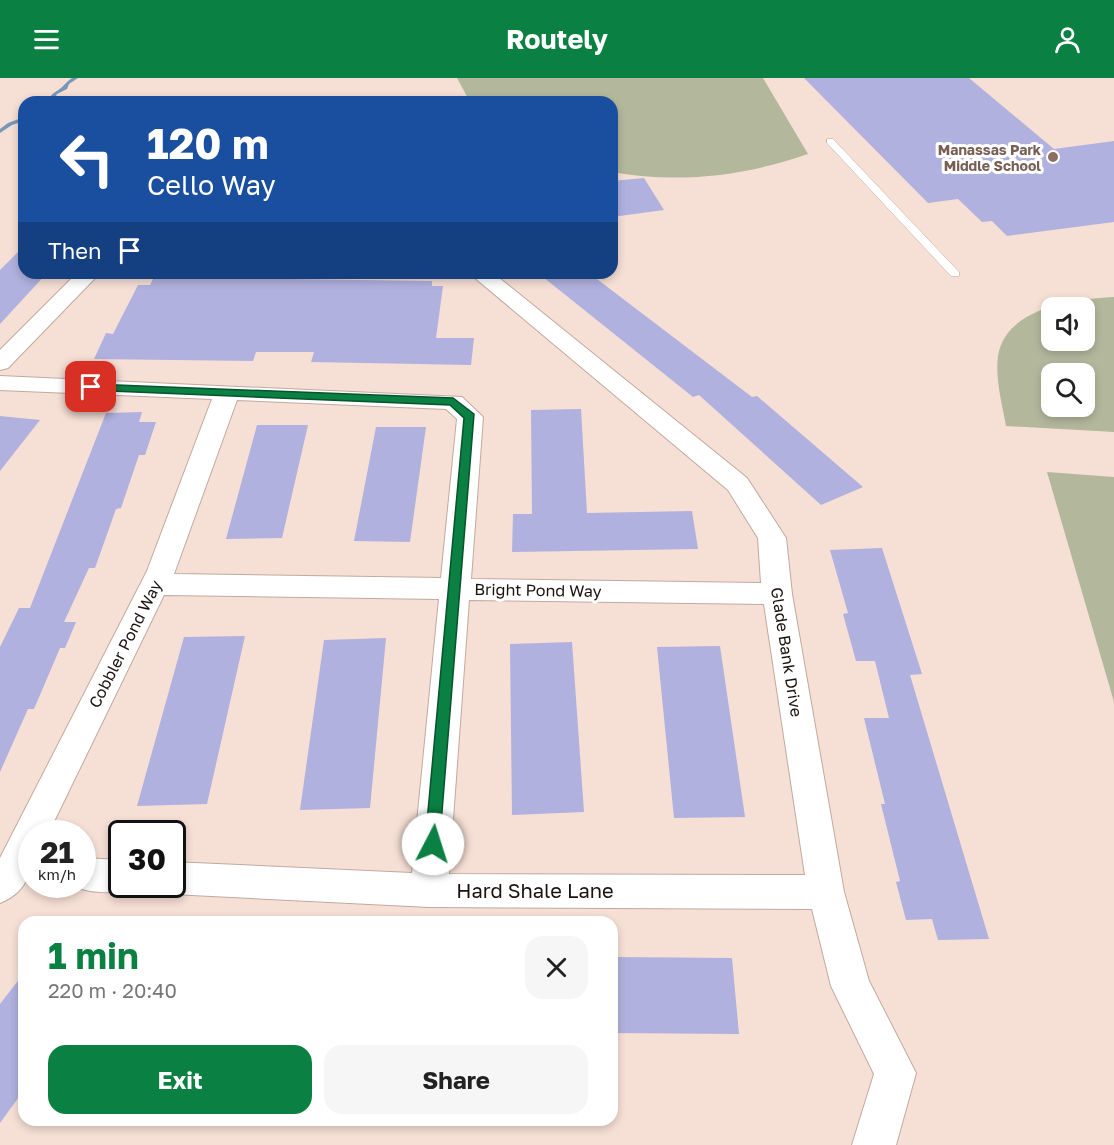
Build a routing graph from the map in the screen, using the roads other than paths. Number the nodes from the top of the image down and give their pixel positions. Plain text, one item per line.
1 (830, 141) dead end
2 (955, 274) dead end
3 (83, 279) edge
4 (487, 279) edge
5 (0, 363) edge
6 (0, 384) edge
7 (227, 393) junction
8 (155, 584) junction
9 (455, 589) junction
10 (777, 594) junction
11 (14, 876) edge
12 (186, 879) edge
13 (429, 890) junction
14 (826, 892) junction
15 (874, 1145) edge

1 - 2 lane
3 - 5 street
4 - 10 street, Glade Bank Drive
6 - 7 street
7 - 8 street, Cobbler Pond Way
7 - 9 street
8 - 9 street, Bright Pond Way
8 - 11 street, Cobbler Pond Way
9 - 10 street, Bright Pond Way
9 - 13 street
10 - 14 street, Glade Bank Drive
12 - 13 street, Hard Shale Lane
13 - 14 street, Hard Shale Lane
14 - 15 street, Glade Bank Drive

